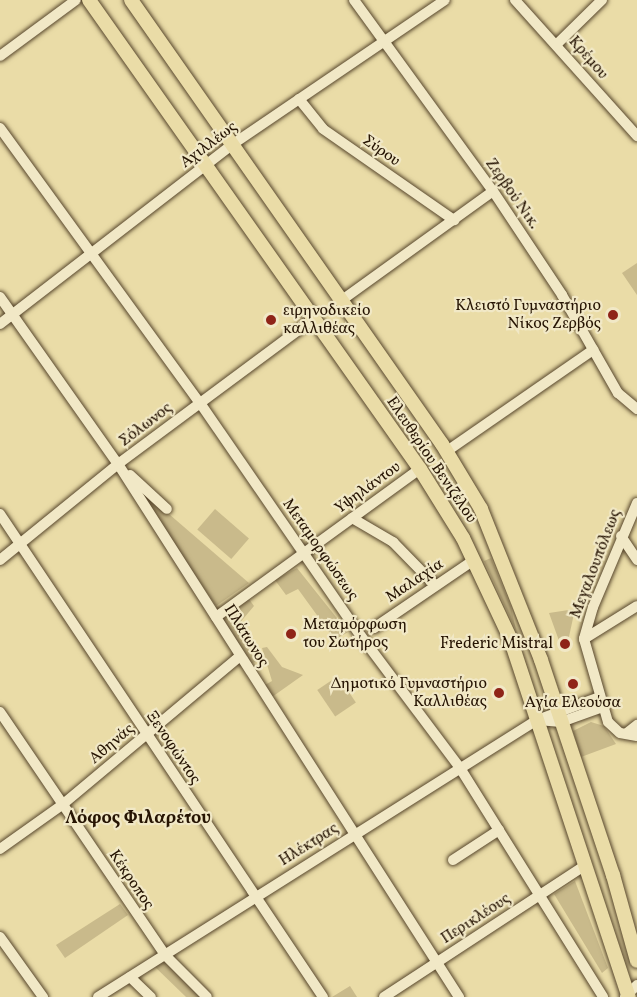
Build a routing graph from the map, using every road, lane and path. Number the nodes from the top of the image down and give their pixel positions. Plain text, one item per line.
1 (76, 0) edge
2 (89, 0) edge
3 (131, 0) edge
4 (354, 0) edge
5 (445, 0) edge
6 (516, 0) edge
7 (602, 0) edge
8 (383, 42) junction
9 (557, 44) junction
10 (0, 56) edge
11 (299, 99) junction
12 (0, 128) edge
13 (637, 136) edge
14 (233, 144) junction
15 (206, 165) junction
16 (493, 191) junction
17 (454, 220) junction
18 (90, 254) junction
19 (0, 297) edge
20 (342, 300) junction
21 (12, 314) junction
22 (313, 319) junction
23 (0, 324) edge
24 (593, 350) junction
25 (200, 403) junction
26 (637, 409) edge
27 (447, 451) junction
28 (118, 464) junction
29 (420, 469) junction
30 (637, 503) edge
31 (167, 508) dead end
32 (0, 514) edge
33 (352, 518) junction
34 (621, 536) junction
35 (19, 543) junction
36 (305, 554) junction
37 (0, 560) edge
38 (474, 560) junction
39 (637, 560) edge
40 (435, 585) junction
41 (637, 606) edge
42 (216, 617) junction
43 (374, 628) dead end
44 (584, 639) junction
45 (240, 656) junction
46 (602, 702) junction
47 (0, 712) edge
48 (560, 717) junction
49 (537, 720) junction
50 (637, 725) edge
51 (632, 734) edge
52 (146, 735) junction
53 (460, 768) junction
54 (62, 805) junction
55 (499, 831) junction
56 (356, 833) junction
57 (0, 849) edge
58 (453, 860) dead end
59 (583, 867) junction
60 (541, 895) junction
61 (255, 896) junction
62 (0, 937) edge
63 (165, 955) junction
64 (637, 961) edge
65 (437, 962) junction
66 (130, 977) junction
67 (630, 993) edge
68 (43, 997) edge
69 (98, 997) edge
70 (151, 997) edge
71 (207, 997) edge
72 (323, 997) edge
73 (384, 997) edge
74 (459, 997) edge
75 (603, 997) edge

1 - 10 street
2 - 15 main road, Ελευθερίου Βενιζέλου
3 - 14 main road, Ελευθερίου Βενιζέλου
4 - 8 street, Ζερβού Νικ.
5 - 8 street, Αχιλλέως
6 - 9 street, Κρέμου
7 - 9 street
8 - 11 street, Αχιλλέως
8 - 16 street, Ζερβού Νικ.
9 - 13 street, Κρέμου
11 - 14 street, Αχιλλέως
11 - 17 street, Σύρου
12 - 18 street, Μεταμορφώσεως
14 - 15 street, Αχιλλέως
14 - 20 main road, Ελευθερίου Βενιζέλου
15 - 18 street, Αχιλλέως
15 - 22 main road, Ελευθερίου Βενιζέλου
16 - 17 street
16 - 24 street, Ζερβού Νικ.
17 - 20 street
18 - 21 street, Αχιλλέως
18 - 25 street, Μεταμορφώσεως
19 - 21 street, Πλάτωνος
20 - 27 main road, Ελευθερίου Βενιζέλου
21 - 23 street, Αχιλλέως
21 - 28 street, Πλάτωνος
22 - 25 street, Σόλωνος
22 - 29 main road, Ελευθερίου Βενιζέλου
24 - 26 street, Ζερβού Νικ.
24 - 27 street
25 - 28 street, Σόλωνος
25 - 36 street, Μεταμορφώσεως
27 - 48 main road, Ελευθερίου Βενιζέλου
28 - 31 street
28 - 35 street, Σόλωνος
28 - 42 street, Πλάτωνος
29 - 33 street, Υψηλάντου
29 - 38 main road, Ελευθερίου Βενιζέλου
30 - 34 street, Μεγαλουπόλεως
32 - 35 street, Ξενοφώντος
33 - 36 street, Υψηλάντου
33 - 40 street
34 - 39 street
34 - 44 street, Μεγαλουπόλεως
35 - 37 street, Σόλωνος
35 - 52 street, Ξενοφώντος
36 - 42 street, Υψηλάντου
36 - 53 street, Μεταμορφώσεως
38 - 40 street, Μαλαχία
38 - 49 main road, Ελευθερίου Βενιζέλου
40 - 43 street, Μαλαχία
41 - 44 street
42 - 45 street, Πλάτωνος
44 - 46 street, Μεγαλουπόλεως
45 - 52 street, Αθηνάς
45 - 56 street, Πλάτωνος
46 - 48 street, Ηλέκτρας
46 - 51 street, Μεγαλουπόλεως
47 - 54 street, Κέκροπος
48 - 49 street, Ηλέκτρας
48 - 64 main road, Ελευθερίου Βενιζέλου
49 - 53 street, Ηλέκτρας
49 - 59 main road, Ελευθερίου Βενιζέλου
50 - 51 street
52 - 54 street, Αθηνάς
52 - 61 street, Ξενοφώντος
53 - 55 street, Μεταμορφώσεως
53 - 56 street, Ηλέκτρας
54 - 57 street, Αθηνάς
54 - 63 street, Κέκροπος
55 - 58 street
55 - 60 street, Μεταμορφώσεως
56 - 61 street, Ηλέκτρας
56 - 65 street, Πλάτωνος
59 - 60 street, Περικλέους
59 - 67 main road, Ελευθερίου Βενιζέλου
60 - 65 street, Περικλέους
60 - 75 street, Μεταμορφώσεως
61 - 63 street, Ηλέκτρας
61 - 72 street, Ξενοφώντος
62 - 68 street
63 - 66 street, Ηλέκτρας
63 - 71 street, Κέκροπος
65 - 73 street, Περικλέους
65 - 74 street, Πλάτωνος
66 - 69 street, Ηλέκτρας
66 - 70 street

